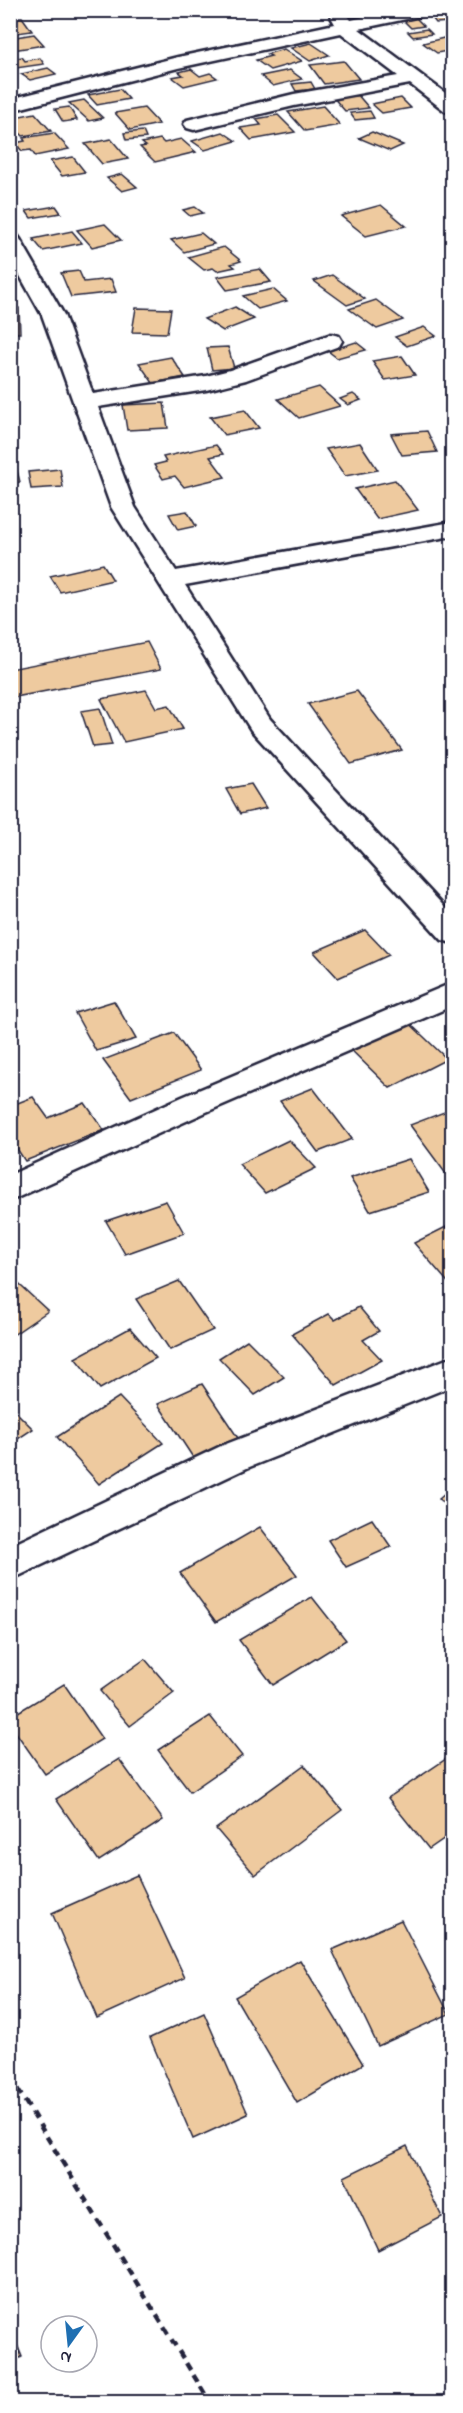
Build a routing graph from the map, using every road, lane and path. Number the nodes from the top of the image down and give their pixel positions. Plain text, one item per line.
1 (338, 10) edge
2 (424, 10) edge
3 (346, 28) junction
4 (414, 78) junction
5 (10, 82) edge
6 (15, 104) edge
7 (453, 107) edge
8 (194, 124) dead end
9 (10, 239) edge
10 (332, 341) dead end
11 (85, 402) junction
12 (453, 529) edge
13 (169, 580) junction
14 (453, 933) edge
15 (453, 994) edge
16 (10, 1189) edge
17 (453, 1371) edge
18 (10, 1564) edge
19 (10, 2077) edge
20 (210, 2403) edge

1 - 3 street
2 - 3 street
3 - 4 street
3 - 6 street
4 - 7 street
4 - 8 street
5 - 6 street
9 - 11 street
10 - 11 street
11 - 13 street
12 - 13 street
13 - 14 street
15 - 16 street
17 - 18 street
19 - 20 path

